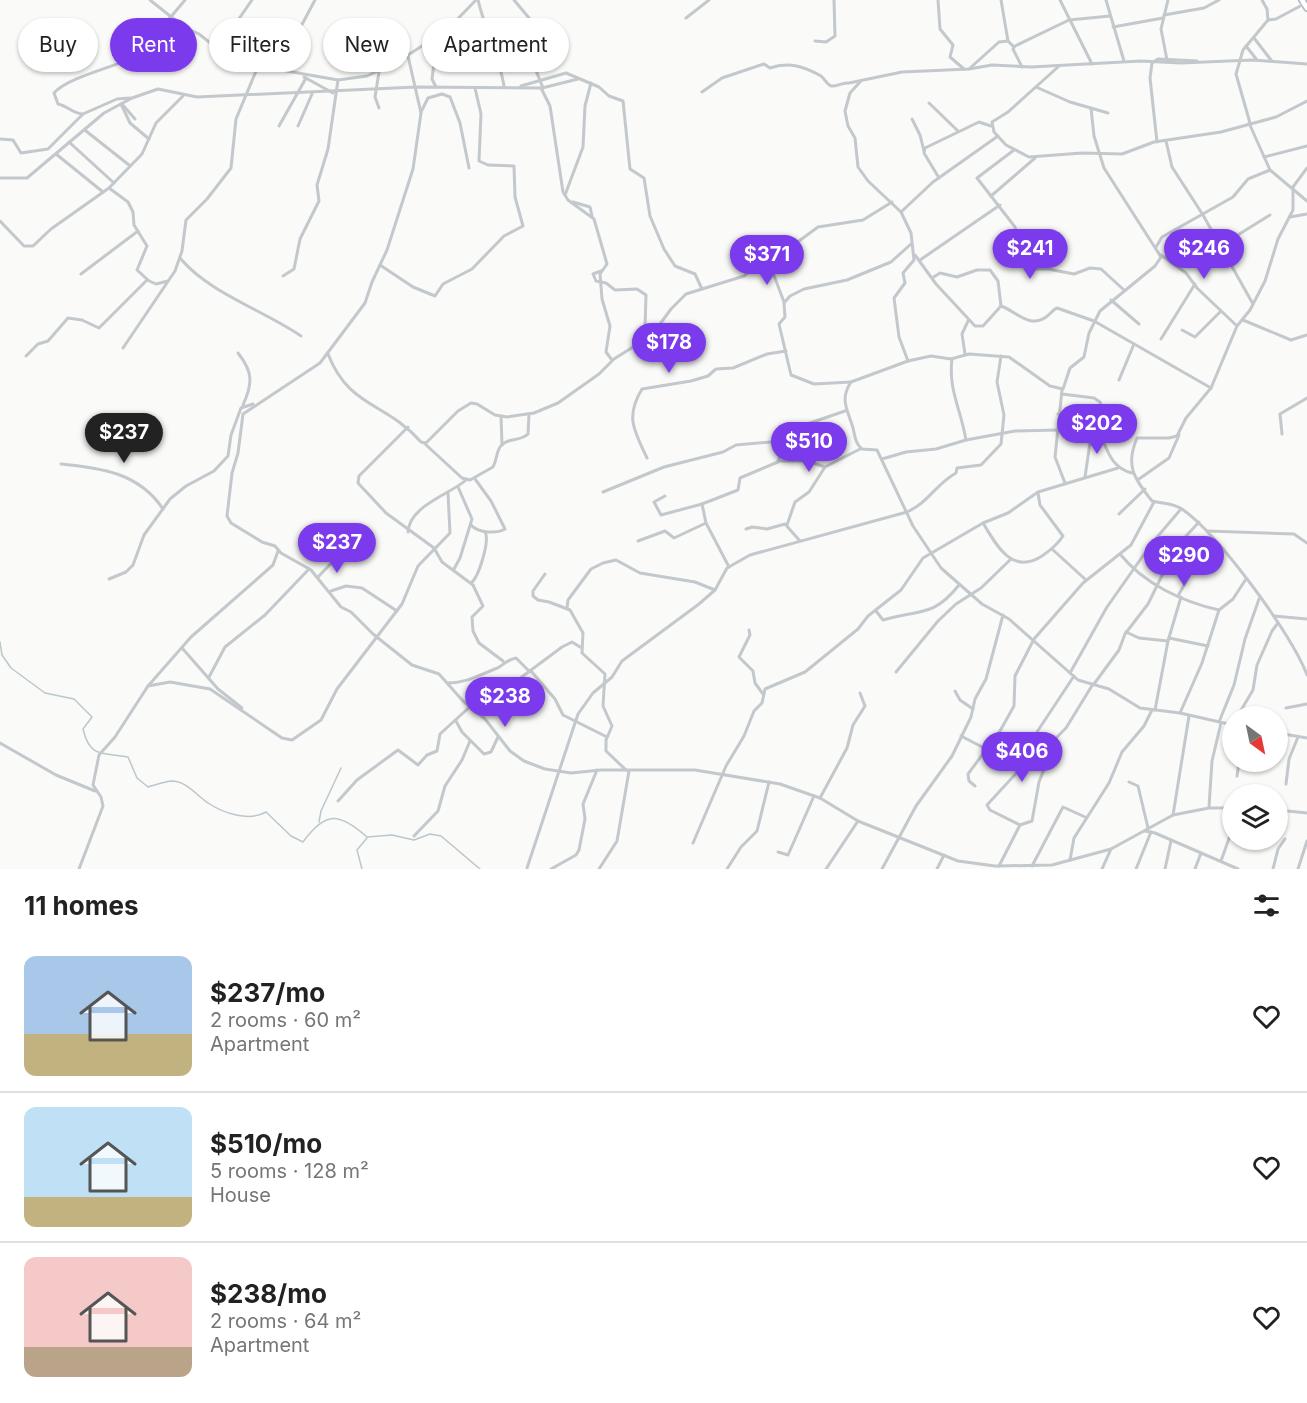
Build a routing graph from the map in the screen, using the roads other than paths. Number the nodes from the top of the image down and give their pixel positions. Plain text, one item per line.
1 (150, 0) edge
2 (185, 0) edge
3 (252, 0) edge
4 (315, 0) edge
5 (477, 0) edge
6 (514, 0) edge
7 (709, 0) edge
8 (834, 0) edge
9 (938, 0) edge
10 (1001, 0) edge
11 (1060, 0) edge
12 (1106, 0) edge
13 (1168, 0) edge
14 (1219, 0) edge
15 (1262, 0) edge
16 (1305, 4) edge
17 (1110, 16) junction
18 (173, 17) junction
19 (1164, 17) junction
20 (240, 18) edge
21 (305, 18) edge
22 (458, 18) edge
23 (686, 18) dead end
24 (1069, 20) junction
25 (1268, 20) junction
26 (1113, 27) junction
27 (1254, 38) junction
28 (815, 41) dead end
29 (1008, 41) junction
30 (209, 42) edge
31 (1246, 46) junction
32 (1014, 47) junction
33 (1239, 60) junction
34 (1257, 60) junction
35 (1272, 60) junction
36 (1167, 61) junction
37 (1125, 62) junction
38 (1152, 63) junction
39 (410, 64) edge
40 (1092, 64) junction
41 (1307, 64) edge
42 (1060, 66) junction
43 (1022, 67) junction
44 (964, 69) junction
45 (969, 69) junction
46 (256, 72) edge
47 (293, 72) edge
48 (379, 72) joint
49 (433, 72) edge
50 (298, 73) junction
51 (306, 78) junction
52 (578, 79) junction
53 (338, 80) junction
54 (865, 80) junction
55 (540, 82) junction
56 (591, 83) junction
57 (416, 87) junction
58 (436, 87) junction
59 (504, 87) junction
60 (517, 87) junction
61 (1036, 87) junction
62 (475, 88) junction
63 (542, 88) junction
64 (376, 91) junction
65 (702, 92) dead end
66 (335, 93) junction
67 (295, 94) junction
68 (312, 94) junction
69 (246, 95) junction
70 (183, 96) junction
71 (132, 98) junction
72 (1307, 101) edge
73 (929, 103) dead end
74 (121, 104) junction
75 (379, 108) dead end
76 (1091, 108) junction
77 (421, 113) junction
78 (1108, 113) dead end
79 (83, 114) junction
80 (135, 119) dead end
81 (912, 119) dead end
82 (1250, 123) junction
83 (279, 126) dead end
84 (298, 126) dead end
85 (991, 126) junction
86 (85, 130) junction
87 (958, 131) junction
88 (998, 136) junction
89 (0, 139) edge
90 (149, 139) junction
91 (1166, 141) junction
92 (69, 142) junction
93 (1157, 142) junction
94 (1307, 146) edge
95 (1014, 150) junction
96 (924, 151) junction
97 (1099, 153) junction
98 (56, 154) junction
99 (1264, 157) junction
100 (1036, 158) junction
101 (129, 165) junction
102 (469, 168) dead end
103 (1307, 168) edge
104 (1270, 170) junction
105 (0, 178) edge
106 (939, 178) junction
107 (114, 183) junction
108 (109, 188) junction
109 (1292, 190) junction
110 (103, 193) junction
111 (565, 195) junction
112 (991, 196) junction
113 (1307, 201) edge
114 (892, 202) junction
115 (999, 205) junction
116 (901, 212) junction
117 (1203, 214) junction
118 (1307, 214) edge
119 (1270, 215) dead end
120 (1290, 217) junction
121 (0, 221) edge
122 (138, 231) junction
123 (910, 244) junction
124 (1220, 246) junction
125 (1156, 247) junction
126 (915, 255) junction
127 (1161, 255) junction
128 (766, 256) junction
129 (180, 258) junction
130 (919, 260) junction
131 (380, 265) junction
132 (602, 270) junction
133 (81, 274) dead end
134 (283, 276) dead end
135 (932, 278) junction
136 (148, 280) junction
137 (170, 280) junction
138 (601, 283) junction
139 (1195, 284) junction
140 (702, 289) junction
141 (1124, 290) junction
142 (1111, 300) junction
143 (784, 303) junction
144 (1253, 304) junction
145 (1000, 306) junction
146 (1221, 311) junction
147 (1243, 320) junction
148 (968, 321) junction
149 (1094, 321) junction
150 (1139, 324) dead end
151 (1237, 326) junction
152 (1182, 330) dead end
153 (1307, 335) edge
154 (301, 336) dead end
155 (1161, 339) dead end
156 (1134, 344) junction
157 (637, 345) junction
158 (123, 348) dead end
159 (786, 351) junction
160 (238, 353) dead end
161 (328, 354) junction
162 (965, 354) junction
163 (26, 356) dead end
164 (1001, 356) junction
165 (952, 359) junction
166 (612, 360) junction
167 (908, 361) junction
168 (1119, 380) dead end
169 (851, 382) junction
170 (1211, 388) junction
171 (1062, 392) junction
172 (1307, 399) edge
173 (255, 404) junction
174 (243, 406) junction
175 (845, 411) junction
176 (1058, 414) junction
177 (529, 415) junction
178 (501, 417) junction
179 (1070, 418) junction
180 (1107, 420) junction
181 (408, 427) junction
182 (1058, 431) junction
183 (1084, 431) junction
184 (1180, 433) junction
185 (1002, 434) junction
186 (1282, 434) dead end
187 (1091, 436) junction
188 (1101, 436) junction
189 (785, 440) junction
190 (966, 440) junction
191 (424, 443) junction
192 (502, 445) junction
193 (860, 449) junction
194 (647, 458) dead end
195 (882, 459) junction
196 (778, 461) junction
197 (62, 464) dead end
198 (825, 467) junction
199 (1118, 468) junction
200 (1133, 473) junction
201 (1085, 477) junction
202 (475, 479) junction
203 (1138, 479) junction
204 (466, 480) junction
205 (1065, 483) junction
206 (458, 487) junction
207 (1145, 489) junction
208 (603, 492) dead end
209 (1038, 492) junction
210 (448, 493) junction
211 (665, 496) dead end
212 (1154, 502) junction
213 (702, 504) junction
214 (163, 509) junction
215 (1181, 509) junction
216 (907, 512) junction
217 (1119, 514) dead end
218 (1199, 522) junction
219 (706, 523) junction
220 (983, 523) junction
221 (471, 525) junction
222 (787, 525) junction
223 (746, 529) dead end
224 (1208, 531) junction
225 (408, 532) junction
226 (485, 532) junction
227 (1211, 536) junction
228 (638, 541) dead end
229 (800, 541) junction
230 (1307, 543) edge
231 (434, 548) junction
232 (1052, 549) junction
233 (278, 551) junction
234 (933, 553) junction
235 (340, 554) dead end
236 (1120, 554) junction
237 (1011, 559) junction
238 (729, 567) junction
239 (309, 569) junction
240 (1134, 569) junction
241 (454, 570) junction
242 (544, 574) dead end
243 (318, 577) junction
244 (109, 579) dead end
245 (1246, 579) junction
246 (1086, 580) junction
247 (471, 583) junction
248 (959, 585) junction
249 (1158, 587) junction
250 (715, 590) junction
251 (331, 591) junction
252 (971, 594) junction
253 (1179, 596) junction
254 (1259, 599) junction
255 (567, 608) junction
256 (1219, 610) junction
257 (397, 611) junction
258 (876, 611) junction
259 (1003, 615) junction
260 (1274, 616) junction
261 (1307, 619) edge
262 (1278, 623) junction
263 (749, 630) dead end
264 (1126, 633) junction
265 (377, 636) junction
266 (1034, 639) junction
267 (1169, 639) junction
268 (1208, 646) junction
269 (580, 647) junction
270 (182, 648) junction
271 (504, 662) junction
272 (531, 672) junction
273 (896, 672) dead end
274 (1072, 675) junction
275 (1307, 675) edge
276 (209, 677) junction
277 (448, 683) junction
278 (458, 684) junction
279 (605, 684) junction
280 (1093, 684) junction
281 (148, 686) junction
282 (955, 691) dead end
283 (860, 693) dead end
284 (763, 694) junction
285 (458, 695) junction
286 (1307, 704) edge
287 (1244, 706) edge
288 (471, 707) junction
289 (1288, 708) edge
290 (973, 709) junction
291 (1154, 710) junction
292 (246, 711) junction
293 (1180, 713) junction
294 (1190, 716) junction
295 (576, 720) junction
296 (456, 721) junction
297 (1220, 723) junction
298 (1288, 735) edge
299 (960, 736) junction
300 (498, 737) junction
301 (607, 737) junction
302 (1298, 737) junction
303 (1307, 738) edge
304 (470, 741) junction
305 (0, 743) edge
306 (986, 749) junction
307 (597, 770) junction
308 (628, 771) junction
309 (558, 772) junction
310 (1238, 772) edge
311 (722, 775) junction
312 (1237, 776) dead end
313 (769, 782) junction
314 (1129, 782) dead end
315 (1286, 784) dead end
316 (975, 786) dead end
317 (97, 792) junction
318 (814, 796) junction
319 (820, 798) junction
320 (338, 801) dead end
321 (1209, 808) junction
322 (1222, 809) edge
323 (1288, 811) edge
324 (1307, 813) edge
325 (1173, 815) junction
326 (1086, 817) junction
327 (858, 821) junction
328 (1020, 825) junction
329 (1150, 830) junction
330 (414, 836) dead end
331 (900, 837) junction
332 (1172, 841) junction
333 (1307, 841) edge
334 (693, 843) dead end
335 (1111, 849) junction
336 (1225, 850) edge
337 (1278, 850) edge
338 (778, 852) dead end
339 (1201, 853) junction
340 (944, 855) junction
341 (1070, 860) junction
342 (1221, 861) junction
343 (1052, 865) junction
344 (999, 866) junction
345 (1032, 866) junction
346 (983, 867) edge
347 (527, 868) edge
348 (79, 869) edge
349 (551, 869) edge
350 (599, 869) edge
351 (727, 869) edge
352 (826, 869) edge
353 (882, 869) edge
354 (937, 869) edge
355 (1049, 869) edge
356 (1102, 869) edge
357 (1136, 869) edge
358 (1165, 869) edge
359 (1195, 869) edge
360 (1238, 869) edge
361 (1273, 869) edge
362 (1298, 869) edge

1 - 18 street
2 - 18 street
3 - 20 street
4 - 21 street
5 - 22 street
5 - 59 street
6 - 55 street
7 - 23 street
8 - 28 street
9 - 44 street
10 - 29 street
11 - 24 street
12 - 17 street
13 - 19 street
14 - 19 street
15 - 25 street
16 - 25 street
17 - 24 street
17 - 26 street
18 - 30 street
18 - 79 street
19 - 26 street
19 - 36 street
24 - 32 street
24 - 40 street
25 - 27 street
26 - 37 street
27 - 31 street
27 - 35 street
29 - 32 street
29 - 45 street
31 - 33 street
31 - 34 street
32 - 43 street
33 - 34 street
33 - 36 street
33 - 82 street
34 - 35 street
35 - 41 street
36 - 38 street
37 - 38 street
37 - 40 street
38 - 93 street
39 - 57 street
40 - 42 street
42 - 43 street
42 - 61 street
43 - 45 street
44 - 45 street
44 - 54 street
46 - 69 street
47 - 50 street
48 - 53 street
48 - 64 street
49 - 58 street
50 - 51 street
50 - 53 street
51 - 66 street
51 - 67 street
52 - 55 street
52 - 56 street
52 - 63 street
53 - 66 street
54 - 65 street
54 - 114 street
55 - 60 street
55 - 63 street
56 - 111 street
56 - 140 street
57 - 58 street
57 - 64 street
57 - 77 street
58 - 62 street
59 - 60 street
59 - 62 street
60 - 63 street
61 - 76 street
61 - 85 street
62 - 131 street
63 - 111 street
64 - 66 street
64 - 75 street
66 - 68 street
66 - 134 street
67 - 68 street
67 - 69 street
67 - 83 street
68 - 84 street
69 - 70 street
69 - 129 street
70 - 71 street
70 - 90 street
71 - 74 street
71 - 79 street
72 - 82 street
73 - 87 street
74 - 80 street
74 - 86 street
74 - 90 street
76 - 78 street
76 - 97 street
77 - 102 street
77 - 131 street
79 - 89 street
81 - 96 street
82 - 91 street
82 - 99 street
85 - 87 street
85 - 88 street
86 - 92 street
86 - 101 street
87 - 96 street
88 - 95 street
88 - 106 street
90 - 101 street
91 - 93 street
91 - 117 street
92 - 98 street
92 - 107 street
93 - 97 street
94 - 99 street
95 - 100 street
95 - 112 street
96 - 106 street
97 - 100 street
97 - 125 street
98 - 105 street
98 - 110 street
99 - 104 street
100 - 112 street
101 - 107 street
103 - 109 street
104 - 109 street
104 - 117 street
106 - 116 street
107 - 108 street
108 - 110 street
108 - 122 street
109 - 113 street
109 - 120 street
110 - 121 street
111 - 132 street
112 - 115 street
114 - 116 street
114 - 128 street
115 - 130 street
115 - 141 street
116 - 123 street
117 - 124 street
117 - 125 street
118 - 120 street
119 - 124 street
120 - 144 street
122 - 133 street
122 - 136 street
123 - 126 street
123 - 143 street
124 - 144 street
125 - 127 street
126 - 130 street
126 - 167 street
127 - 139 street
127 - 141 street
128 - 140 street
128 - 143 street
129 - 137 street
129 - 154 street
130 - 135 street
131 - 161 street
132 - 138 street
132 - 138 street
135 - 145 street
135 - 148 street
136 - 137 street
136 - 163 street
137 - 158 street
138 - 157 street
138 - 166 street
139 - 146 street
139 - 155 street
140 - 157 street
141 - 142 street
142 - 149 street
142 - 150 street
143 - 159 street
144 - 147 street
145 - 148 street
145 - 149 street
146 - 151 street
146 - 152 street
147 - 151 street
147 - 153 street
148 - 162 street
149 - 156 street
149 - 171 street
151 - 170 street
156 - 168 street
156 - 170 street
157 - 166 street
159 - 169 street
159 - 194 street
160 - 174 street
161 - 173 street
161 - 181 street
162 - 164 street
162 - 165 street
164 - 171 street
164 - 185 street
165 - 167 street
165 - 190 street
166 - 177 street
167 - 169 street
169 - 175 street
170 - 184 street
171 - 176 street
171 - 180 street
172 - 186 street
173 - 174 street
173 - 233 street
174 - 214 street
175 - 189 street
175 - 193 street
176 - 179 street
176 - 182 street
177 - 178 street
177 - 192 street
178 - 191 street
178 - 192 street
179 - 180 street
179 - 183 street
180 - 188 street
181 - 191 street
181 - 225 street
182 - 183 street
182 - 185 street
182 - 205 street
183 - 187 street
184 - 200 street
184 - 203 street
185 - 190 street
185 - 216 street
187 - 188 street
187 - 201 street
188 - 199 street
189 - 196 street
189 - 208 street
190 - 195 street
191 - 204 street
192 - 202 street
193 - 195 street
193 - 198 street
195 - 216 street
196 - 198 street
196 - 213 street
197 - 214 street
198 - 222 street
199 - 200 street
199 - 201 street
200 - 203 street
201 - 205 street
202 - 204 street
202 - 226 street
203 - 207 street
204 - 206 street
205 - 209 street
206 - 210 street
206 - 221 street
207 - 212 street
207 - 217 street
209 - 220 street
209 - 232 street
210 - 225 street
210 - 231 street
211 - 213 street
212 - 215 street
212 - 236 street
213 - 219 street
214 - 244 street
215 - 218 street
215 - 240 street
216 - 229 street
216 - 234 street
218 - 224 street
218 - 249 street
219 - 228 street
219 - 238 street
220 - 234 street
220 - 237 street
221 - 226 street
221 - 241 street
222 - 223 street
222 - 229 street
224 - 227 street
224 - 230 street
225 - 231 street
226 - 247 street
227 - 245 street
227 - 253 street
229 - 238 street
231 - 241 street
231 - 257 street
232 - 237 street
232 - 246 street
233 - 239 street
233 - 270 street
234 - 248 street
234 - 258 street
235 - 243 street
236 - 240 street
236 - 246 street
237 - 252 street
238 - 250 street
239 - 243 street
239 - 276 street
240 - 249 street
240 - 274 street
241 - 247 street
242 - 255 street
243 - 251 street
245 - 254 street
245 - 256 street
246 - 266 street
247 - 271 street
248 - 252 street
248 - 258 street
249 - 253 street
249 - 264 street
250 - 255 street
250 - 279 street
251 - 257 street
251 - 265 street
252 - 259 street
252 - 273 street
253 - 256 street
253 - 267 street
254 - 260 street
254 - 297 street
255 - 269 street
256 - 268 street
257 - 265 street
258 - 284 street
259 - 266 street
259 - 290 street
260 - 261 street
260 - 262 street
262 - 275 street
262 - 287 street
263 - 284 street
264 - 267 street
264 - 280 street
265 - 277 street
265 - 292 street
266 - 274 street
266 - 306 street
267 - 268 street
267 - 291 street
268 - 293 street
269 - 272 street
269 - 279 street
270 - 276 street
270 - 281 street
271 - 272 street
271 - 278 street
272 - 288 street
272 - 295 street
274 - 280 street
274 - 328 street
276 - 292 street
277 - 278 street
277 - 285 street
278 - 285 street
279 - 295 street
279 - 301 street
280 - 291 street
280 - 328 street
281 - 292 street
281 - 317 street
282 - 290 street
283 - 319 street
284 - 311 street
285 - 288 street
286 - 289 street
288 - 296 street
288 - 300 street
290 - 299 street
291 - 293 street
291 - 326 street
293 - 294 street
294 - 297 street
294 - 325 street
295 - 301 street
295 - 309 street
296 - 304 street
296 - 320 street
297 - 321 street
298 - 302 street
299 - 306 street
299 - 331 street
300 - 304 street
300 - 309 street
301 - 308 street
302 - 303 street
302 - 315 street
304 - 330 street
305 - 317 street
306 - 316 street
307 - 308 street
307 - 309 street
307 - 349 street
308 - 311 street
308 - 350 street
309 - 347 street
310 - 312 street
311 - 313 street
311 - 334 street
313 - 318 street
313 - 351 street
314 - 329 street
317 - 348 street
318 - 319 street
318 - 338 street
319 - 327 street
321 - 322 street
321 - 325 street
323 - 324 street
325 - 329 street
326 - 341 street
326 - 345 street
327 - 331 street
327 - 352 street
328 - 344 street
329 - 332 street
329 - 335 street
329 - 357 street
331 - 340 street
331 - 353 street
332 - 339 street
332 - 358 street
333 - 362 street
335 - 341 street
335 - 356 street
336 - 342 street
337 - 361 street
339 - 342 street
339 - 359 street
340 - 346 street
340 - 354 street
341 - 343 street
342 - 360 street
343 - 345 street
343 - 355 street
344 - 345 street
344 - 346 street

